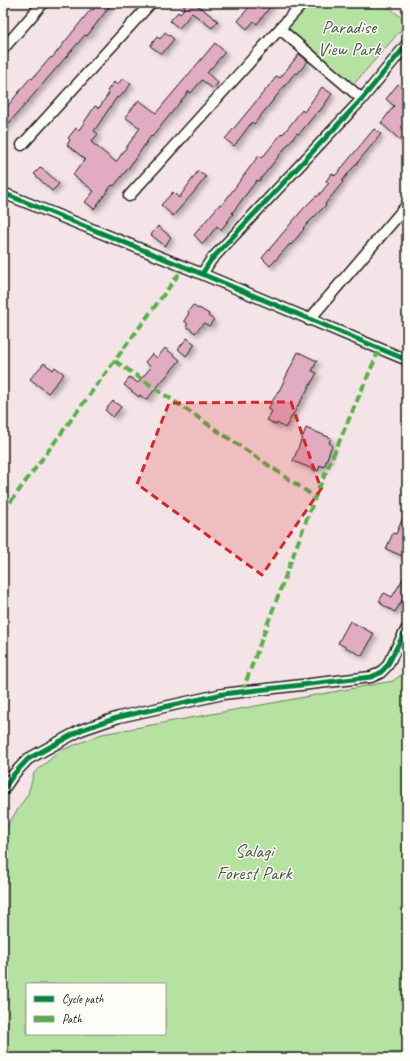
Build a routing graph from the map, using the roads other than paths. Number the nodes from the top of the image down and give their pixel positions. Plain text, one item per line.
1 (43, 3) edge
2 (151, 3) edge
3 (303, 3) edge
4 (280, 29) junction
5 (407, 44) edge
6 (3, 50) edge
7 (362, 99) junction
8 (22, 145) dead end
9 (3, 193) edge
10 (129, 196) dead end
11 (407, 205) edge
12 (202, 274) junction
13 (309, 320) junction
14 (407, 360) edge
15 (407, 628) edge
16 (3, 790) edge

1 - 6 street
2 - 8 street
3 - 4 street
4 - 7 street
4 - 10 street
5 - 7 street
7 - 12 street
9 - 12 street
11 - 13 street
12 - 13 street
13 - 14 street
15 - 16 street

